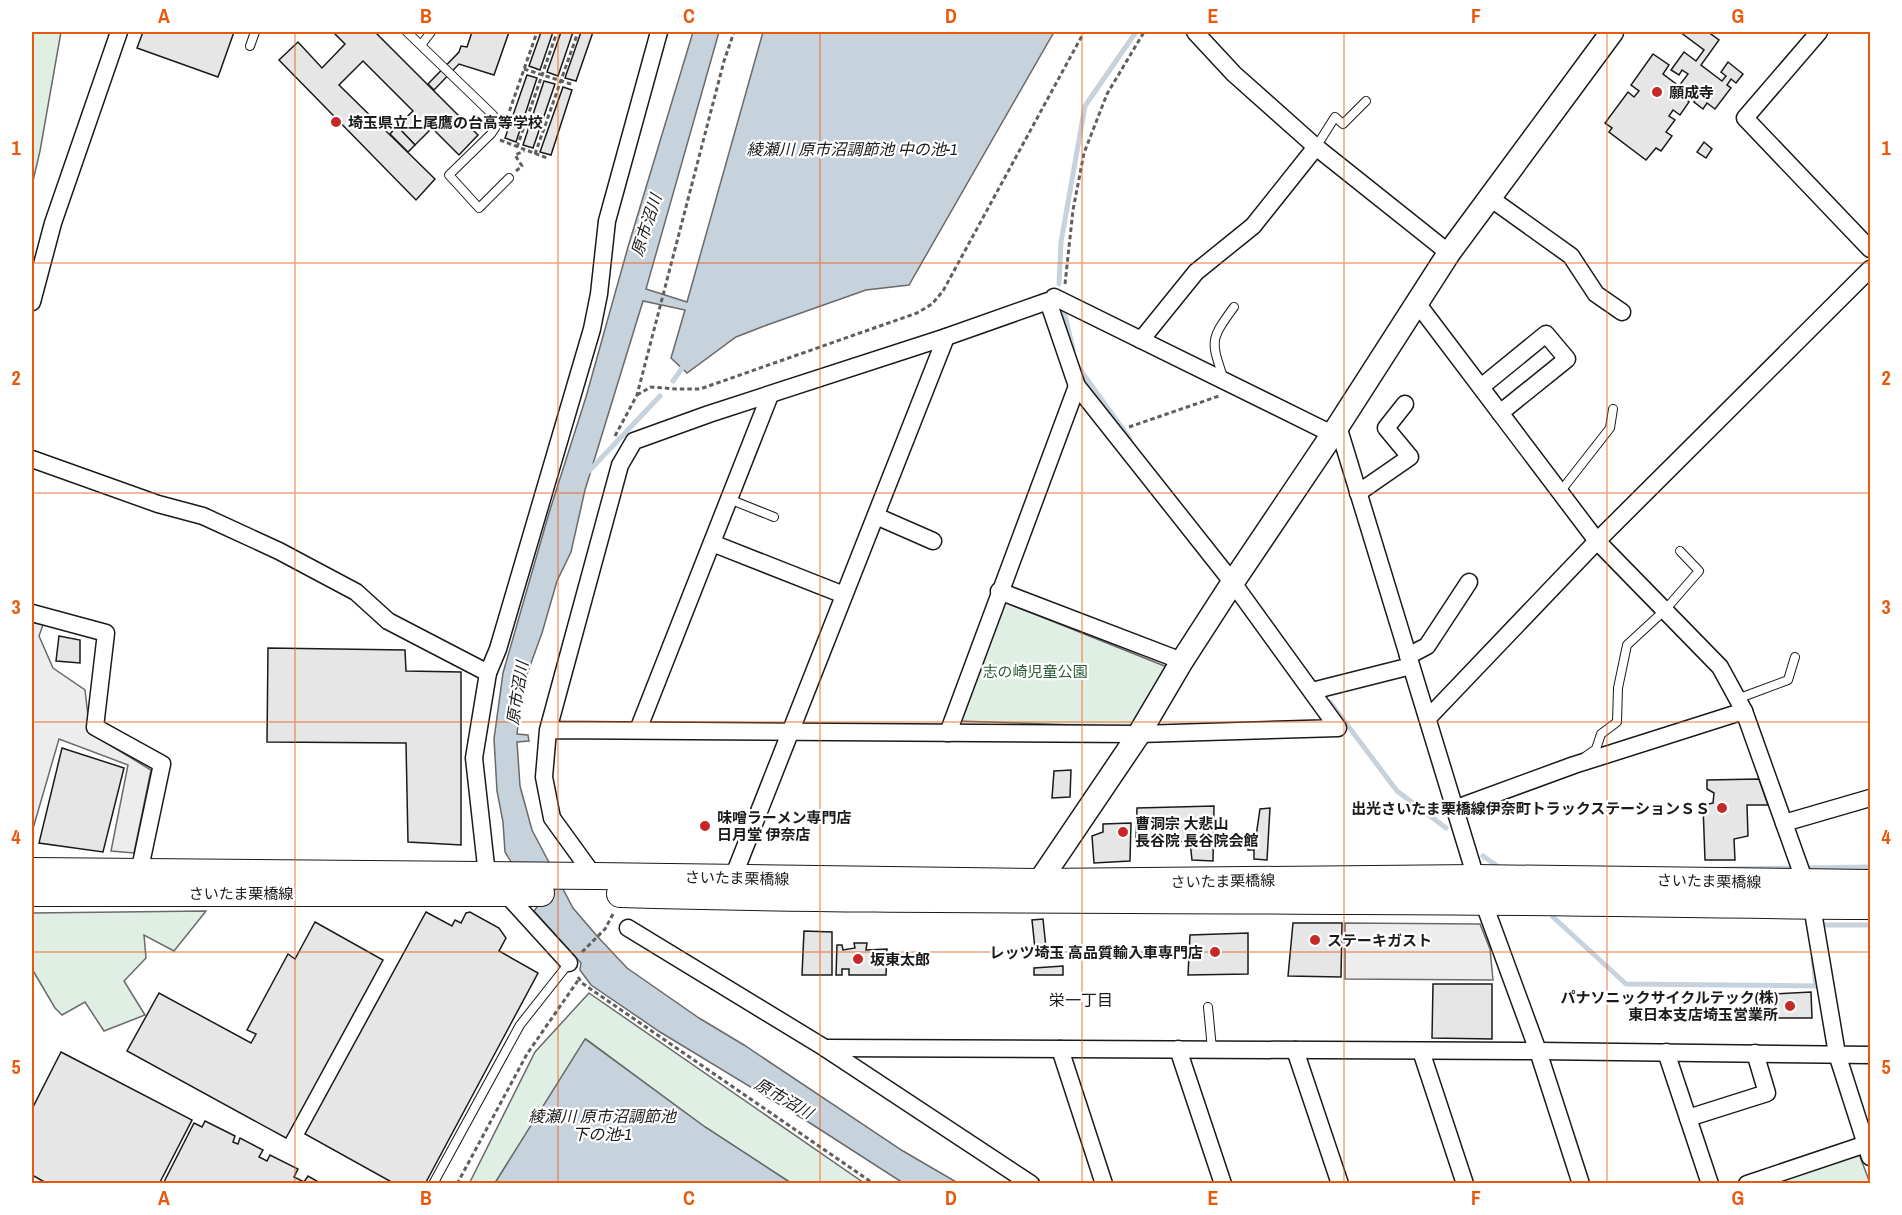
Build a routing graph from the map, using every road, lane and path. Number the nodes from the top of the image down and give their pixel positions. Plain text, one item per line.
1 (119, 32) edge
2 (255, 32) edge
3 (407, 32) edge
4 (431, 32) edge
5 (537, 32) edge
6 (557, 32) edge
7 (578, 32) edge
8 (659, 32) edge
9 (734, 32) edge
10 (1084, 32) edge
11 (1144, 32) edge
12 (1195, 32) edge
13 (1612, 32) edge
14 (1819, 32) edge
15 (420, 45) junction
16 (250, 46) dead end
17 (524, 69) junction
18 (542, 75) junction
19 (561, 81) junction
20 (574, 85) dead end
21 (1366, 101) dead end
22 (506, 120) dead end
23 (503, 130) dead end
24 (517, 147) junction
25 (1316, 147) junction
26 (526, 150) junction
27 (535, 154) junction
28 (547, 158) dead end
29 (508, 178) joint
30 (1490, 198) junction
31 (1870, 249) edge
32 (1449, 253) junction
33 (1870, 269) edge
34 (1054, 297) joint
35 (32, 302) edge
36 (1417, 303) junction
37 (1233, 307) dead end
38 (1622, 312) dead end
39 (946, 336) junction
40 (1141, 340) junction
41 (1224, 381) junction
42 (1077, 386) junction
43 (1481, 387) junction
44 (1241, 389) junction
45 (637, 395) junction
46 (770, 395) junction
47 (1405, 404) dead end
48 (1613, 410) dead end
49 (1500, 413) junction
50 (1129, 427) dead end
51 (1335, 430) junction
52 (610, 445) dead end
53 (32, 459) edge
54 (1560, 492) junction
55 (1358, 493) junction
56 (729, 499) junction
57 (876, 516) junction
58 (774, 517) dead end
59 (933, 541) dead end
60 (1597, 541) junction
61 (712, 543) junction
62 (1680, 551) dead end
63 (1235, 579) junction
64 (1470, 582) dead end
65 (999, 591) junction
66 (844, 595) junction
67 (1665, 610) junction
68 (32, 613) edge
69 (1795, 657) dead end
70 (1182, 661) junction
71 (1410, 661) junction
72 (488, 673) junction
73 (1317, 690) junction
74 (1741, 705) junction
75 (1428, 718) junction
76 (548, 730) junction
77 (638, 730) junction
78 (790, 731) junction
79 (948, 733) junction
80 (1139, 734) junction
81 (1574, 765) junction
82 (1870, 798) edge
83 (1454, 809) junction
84 (1784, 823) junction
85 (32, 872) edge
86 (139, 873) junction
87 (487, 875) junction
88 (584, 882) junction
89 (1870, 883) edge
90 (729, 887) junction
91 (515, 888) junction
92 (1479, 890) junction
93 (1040, 891) junction
94 (32, 893) edge
95 (1870, 906) edge
96 (1812, 910) junction
97 (628, 928) dead end
98 (606, 929) dead end
99 (572, 961) junction
100 (579, 979) junction
101 (1208, 1006) dead end
102 (825, 1048) junction
103 (1060, 1049) junction
104 (1178, 1049) junction
105 (1212, 1050) junction
106 (1295, 1050) junction
107 (1421, 1050) junction
108 (1538, 1051) junction
109 (1666, 1052) junction
110 (1755, 1053) junction
111 (1837, 1054) junction
112 (1870, 1054) edge
113 (1688, 1118) junction
114 (1868, 1150) edge
115 (434, 1184) edge
116 (457, 1184) edge
117 (874, 1184) edge
118 (1031, 1184) edge
119 (1104, 1184) edge
120 (1223, 1184) edge
121 (1340, 1184) edge
122 (1465, 1184) edge
123 (1581, 1184) edge
124 (1710, 1184) edge
125 (1746, 1184) edge

1 - 35 street
2 - 16 lane
3 - 15 lane
4 - 15 lane
5 - 17 path
6 - 18 path
7 - 19 path
8 - 72 street
9 - 45 path
10 - 45 path
11 - 34 path
12 - 25 street
13 - 30 street
14 - 31 street
15 - 29 lane
17 - 18 path
17 - 22 path
18 - 19 path
18 - 24 path
19 - 20 path
19 - 27 path
21 - 25 lane
23 - 24 path
24 - 26 path
25 - 32 street
25 - 40 street
26 - 27 path
26 - 29 path
27 - 28 path
30 - 32 street
30 - 38 street
32 - 36 street
33 - 60 street
34 - 40 street
36 - 43 street
36 - 51 street
37 - 41 lane
39 - 42 street
39 - 46 street
39 - 57 street
40 - 41 street
41 - 44 street
42 - 63 street
42 - 65 street
43 - 49 street
43 - 49 street
44 - 50 path
44 - 51 street
45 - 52 path
46 - 56 street
46 - 76 street
47 - 55 street
48 - 54 lane
49 - 54 street
51 - 55 street
51 - 63 street
53 - 72 street
54 - 60 street
55 - 71 street
56 - 58 lane
56 - 61 street
57 - 59 street
57 - 66 street
60 - 67 street
60 - 75 street
61 - 66 street
61 - 77 street
62 - 67 lane
63 - 70 street
63 - 73 street
64 - 71 street
65 - 70 street
65 - 79 street
66 - 78 street
67 - 74 street
67 - 81 lane
68 - 86 street
69 - 74 lane
70 - 80 street
71 - 73 street
71 - 75 street
72 - 87 street
73 - 80 street
74 - 81 street
74 - 84 street
75 - 83 street
76 - 77 street
76 - 88 street
77 - 78 street
78 - 79 street
78 - 90 street
79 - 80 street
80 - 93 street
81 - 83 street
82 - 84 street
83 - 92 street
84 - 96 street
85 - 86 main road, さいたま栗橋線
86 - 87 main road, さいたま栗橋線
87 - 91 main road, さいたま栗橋線
88 - 90 main road, さいたま栗橋線
88 - 91 main road, さいたま栗橋線
89 - 96 main road, さいたま栗橋線
90 - 93 main road, さいたま栗橋線
91 - 94 main road, さいたま栗橋線
91 - 99 street
92 - 93 main road, さいたま栗橋線
92 - 96 main road, さいたま栗橋線
92 - 108 street
95 - 96 main road, さいたま栗橋線
96 - 111 street
97 - 102 street
98 - 99 path
99 - 100 path
99 - 115 lane
100 - 116 path
100 - 117 path
101 - 105 lane
102 - 103 street
102 - 118 street
103 - 104 street
103 - 119 street
104 - 105 street
104 - 120 street
105 - 106 street
106 - 107 street
106 - 121 street
107 - 108 street
107 - 122 street
108 - 109 street
108 - 123 street
109 - 110 street
109 - 113 street
110 - 111 street
110 - 113 street
111 - 112 street
111 - 114 street
113 - 124 street
114 - 125 street

